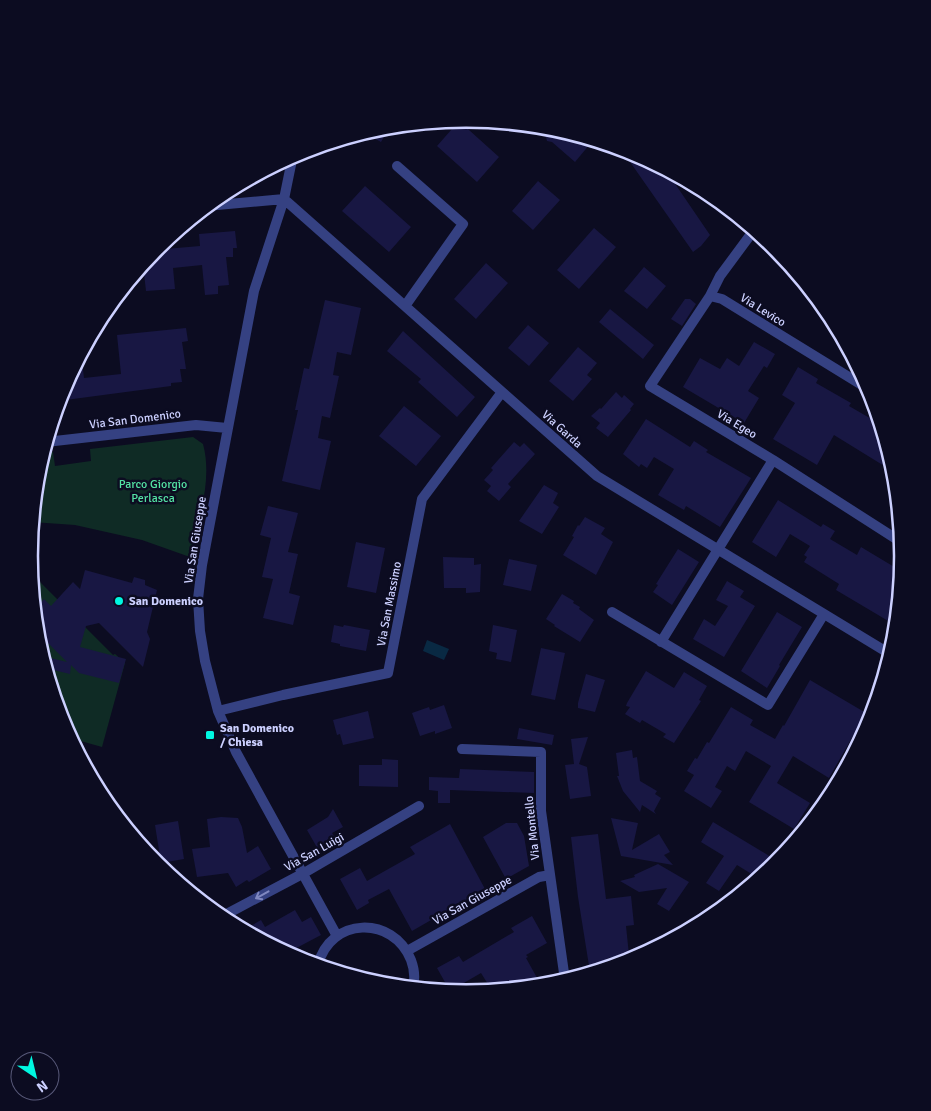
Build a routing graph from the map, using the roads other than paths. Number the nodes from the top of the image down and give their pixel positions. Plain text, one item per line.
1 (291, 165) edge
2 (397, 166) dead end
3 (284, 199) junction
4 (221, 205) edge
5 (750, 236) edge
6 (710, 296) junction
7 (405, 306) junction
8 (856, 382) edge
9 (502, 392) junction
10 (227, 428) junction
11 (53, 441) edge
12 (773, 460) junction
13 (893, 537) edge
14 (718, 549) junction
15 (612, 612) dead end
16 (824, 614) junction
17 (661, 642) junction
18 (883, 650) edge
19 (218, 711) junction
20 (462, 749) dead end
21 (419, 806) dead end
22 (304, 873) junction
23 (550, 875) junction
24 (231, 913) edge
25 (337, 936) junction
26 (407, 950) junction
27 (320, 958) edge
28 (564, 972) edge
29 (413, 980) edge

1 - 3 street, Via San Giuseppe
2 - 7 street
3 - 4 street
3 - 7 street, Via Garda
3 - 10 street, Via San Giuseppe
5 - 6 street
6 - 8 street, Via Levico
6 - 12 street, Via Egeo
7 - 9 street, Via Garda
9 - 14 street, Via Garda
9 - 19 street, Via San Massimo
10 - 11 street, Via San Domenico
10 - 19 street, Via San Giuseppe
12 - 13 street, Via Egeo
12 - 14 street
14 - 16 street, Via Garda
14 - 17 street
15 - 17 street
16 - 17 street
16 - 18 street, Via Garda
19 - 22 street, Via San Giuseppe
20 - 23 street, Via Montello
21 - 22 street, Via San Luigi
22 -> 24 street, Via San Luigi
22 - 25 street, Via San Giuseppe
23 - 26 street, Via San Giuseppe
23 - 28 street, Via Montello
25 - 26 street
25 - 27 street
26 - 29 street

